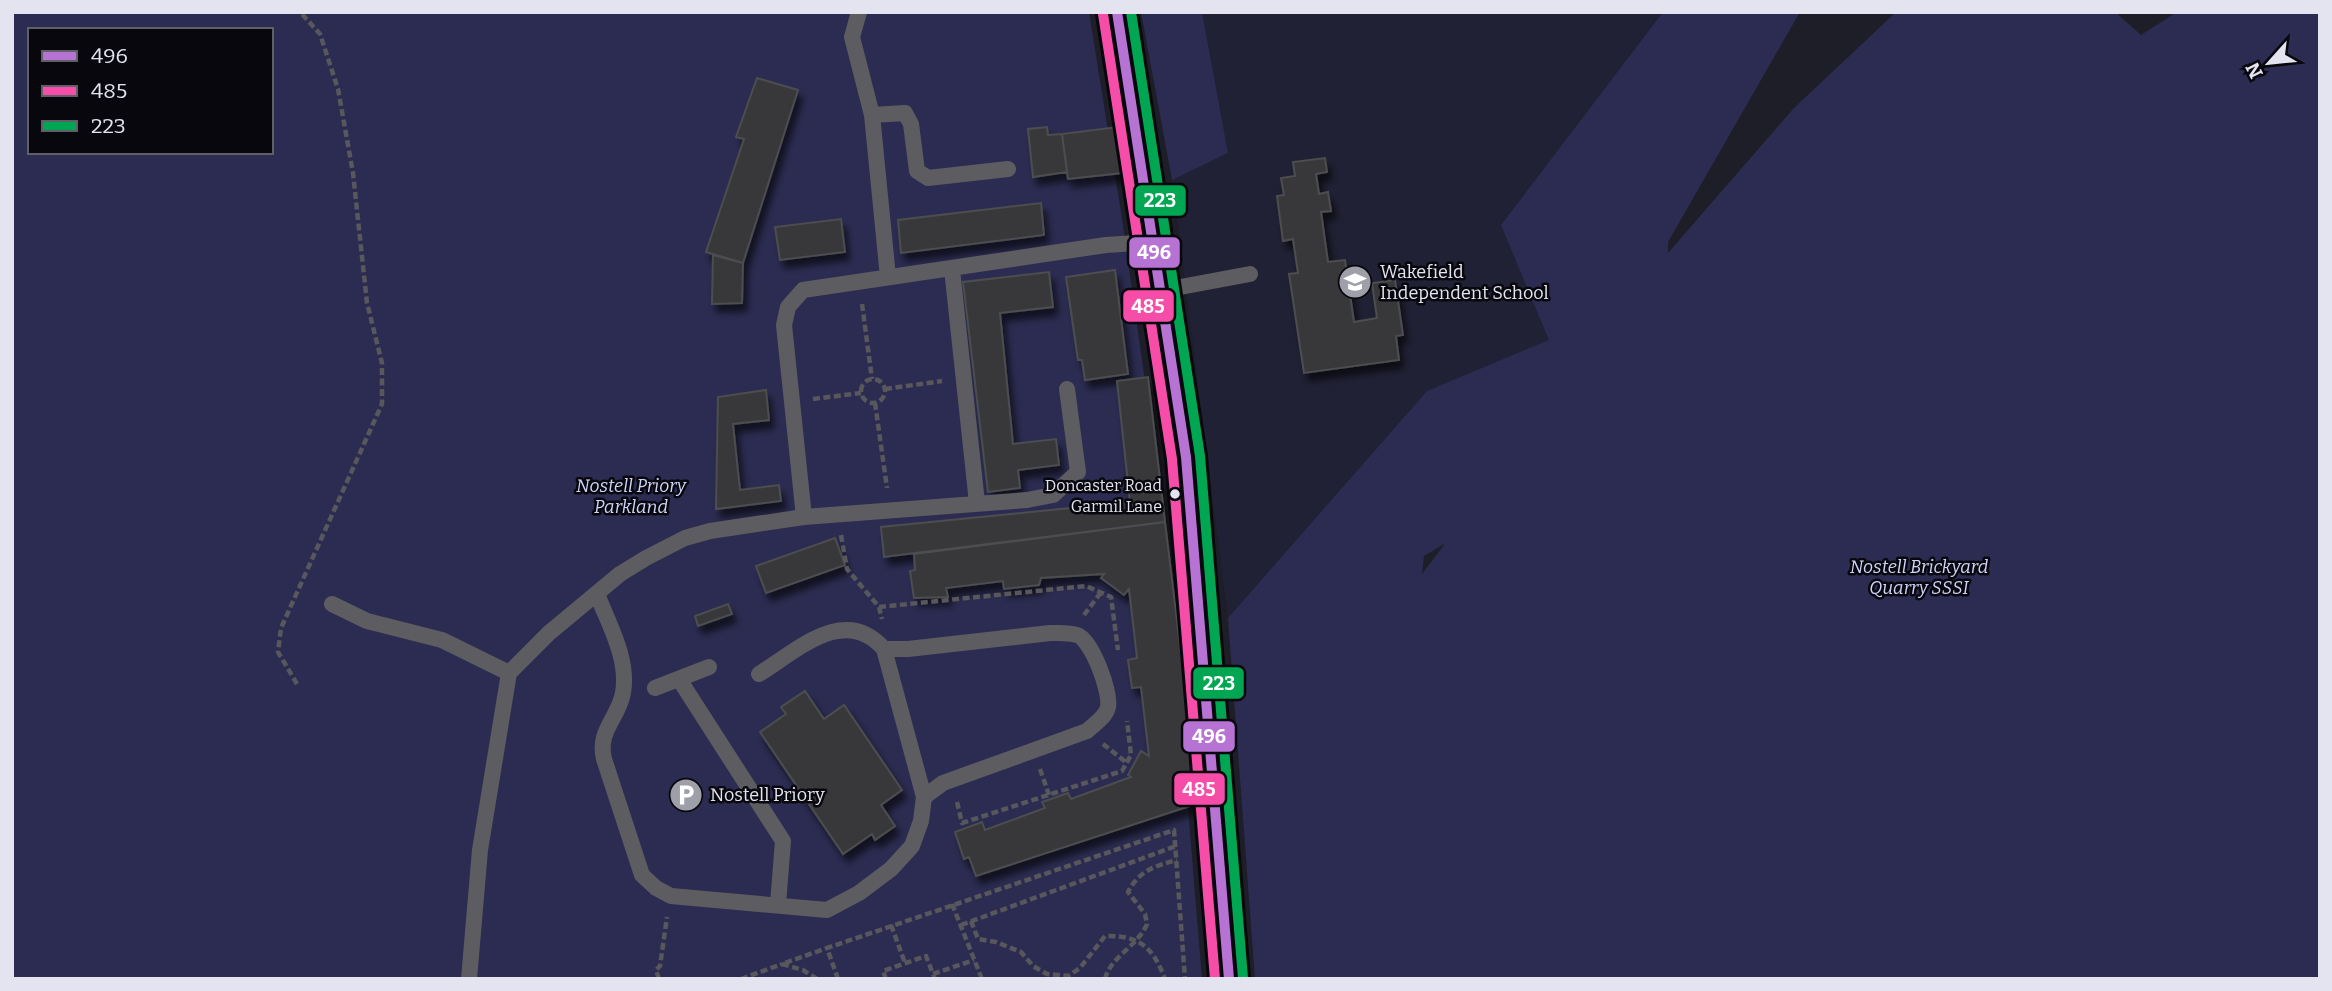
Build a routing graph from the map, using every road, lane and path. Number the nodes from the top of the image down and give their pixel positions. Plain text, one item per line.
1 (300, 12) edge
2 (859, 12) edge
3 (1117, 12) edge
4 (872, 115) junction
5 (1008, 169) dead end
6 (1151, 242) junction
7 (953, 269) junction
8 (1250, 274) dead end
9 (888, 277) junction
10 (859, 281) junction
11 (1159, 291) junction
12 (964, 378) junction
13 (872, 379) junction
14 (885, 389) junction
15 (1067, 389) dead end
16 (861, 393) junction
17 (792, 402) junction
18 (875, 403) junction
19 (977, 503) junction
20 (889, 510) junction
21 (836, 514) junction
22 (804, 517) junction
23 (597, 594) junction
24 (332, 604) dead end
25 (879, 607) junction
26 (888, 649) junction
27 (1120, 663) dead end
28 (709, 667) dead end
29 (509, 673) junction
30 (759, 674) dead end
31 (679, 679) junction
32 (298, 684) dead end
33 (656, 688) dead end
34 (1126, 715) dead end
35 (1087, 731) junction
36 (1127, 763) junction
37 (953, 780) junction
38 (924, 797) junction
39 (1176, 846) junction
40 (1177, 860) junction
41 (671, 895) junction
42 (778, 904) junction
43 (952, 904) junction
44 (971, 921) junction
45 (891, 925) junction
46 (961, 925) junction
47 (1139, 940) junction
48 (827, 948) junction
49 (974, 960) junction
50 (905, 963) junction
51 (782, 964) junction
52 (934, 976) edge
53 (469, 979) edge
54 (659, 979) edge
55 (741, 979) edge
56 (817, 979) edge
57 (838, 979) edge
58 (886, 979) edge
59 (982, 979) edge
60 (1105, 979) edge
61 (1165, 979) edge
62 (1185, 979) edge
63 (1229, 979) edge

1 - 32 path
2 - 4 lane
3 - 6 highway
4 - 5 lane
4 - 9 lane
6 - 7 lane
6 - 11 highway
7 - 9 lane
7 - 12 lane
8 - 11 lane
9 - 10 lane
10 - 13 path
10 - 17 lane
11 - 63 highway
12 - 14 path
12 - 19 lane
13 - 14 path
13 - 16 path
14 - 18 path
15 - 19 lane
16 - 17 path
16 - 18 path
17 - 22 lane
18 - 20 path
19 - 20 lane
20 - 21 lane
21 - 22 lane
21 - 25 path
22 - 23 lane
23 - 29 lane
23 - 41 lane
24 - 29 lane
25 - 26 path
25 - 27 path
26 - 30 lane
26 - 35 lane
26 - 38 lane
28 - 31 lane
29 - 53 lane
31 - 33 lane
31 - 42 lane
34 - 36 path
35 - 36 path
35 - 37 lane
36 - 37 path
37 - 38 lane
38 - 42 lane
39 - 40 path
39 - 43 path
39 - 44 path
40 - 47 path
40 - 62 path
41 - 42 lane
41 - 54 path
43 - 45 path
43 - 46 path
44 - 46 path
44 - 47 path
45 - 48 path
45 - 50 path
46 - 49 path
47 - 60 path
47 - 61 path
48 - 51 path
48 - 57 path
49 - 52 path
49 - 59 path
50 - 52 path
50 - 58 path
51 - 55 path
51 - 56 path

